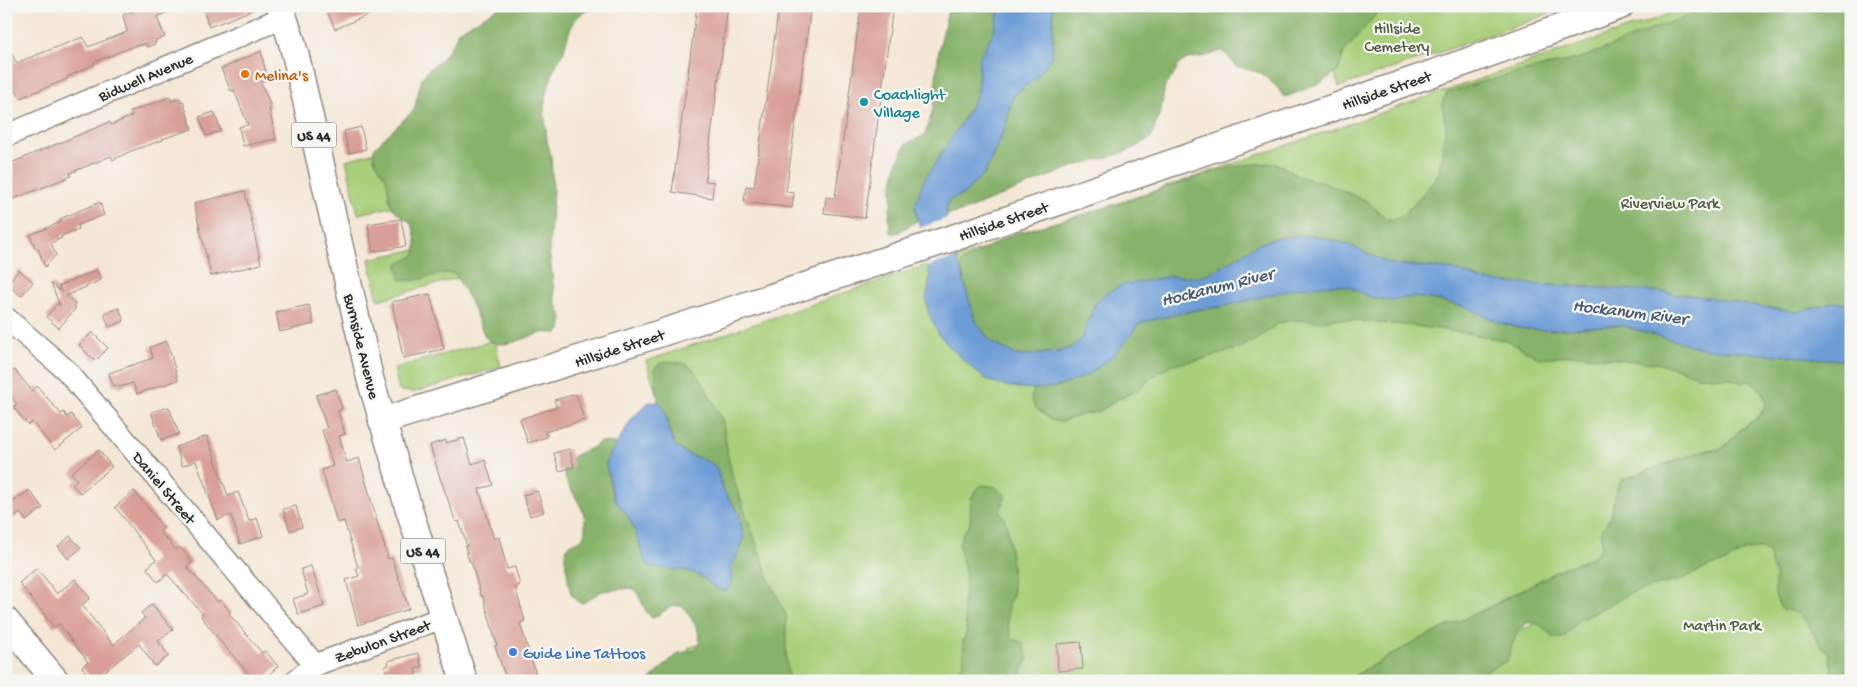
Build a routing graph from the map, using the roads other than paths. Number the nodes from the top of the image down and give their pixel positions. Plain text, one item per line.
1 (1620, 6) edge
2 (282, 11) edge
3 (6, 136) edge
4 (6, 318) edge
5 (382, 421) junction
6 (444, 617) junction
7 (6, 621) edge
8 (315, 665) junction
9 (56, 681) edge
10 (296, 681) edge
11 (464, 681) edge

1 - 5 main road, Hillside Street
2 - 3 street, Bidwell Avenue
2 - 5 main road, Burnside Avenue / US 44
4 - 8 street, Daniel Street
5 - 6 main road, Burnside Avenue / US 44
6 - 8 street, Zebulon Street
6 - 11 main road, Burnside Avenue / US 44
7 - 9 main road
8 - 10 street, Zebulon Street

